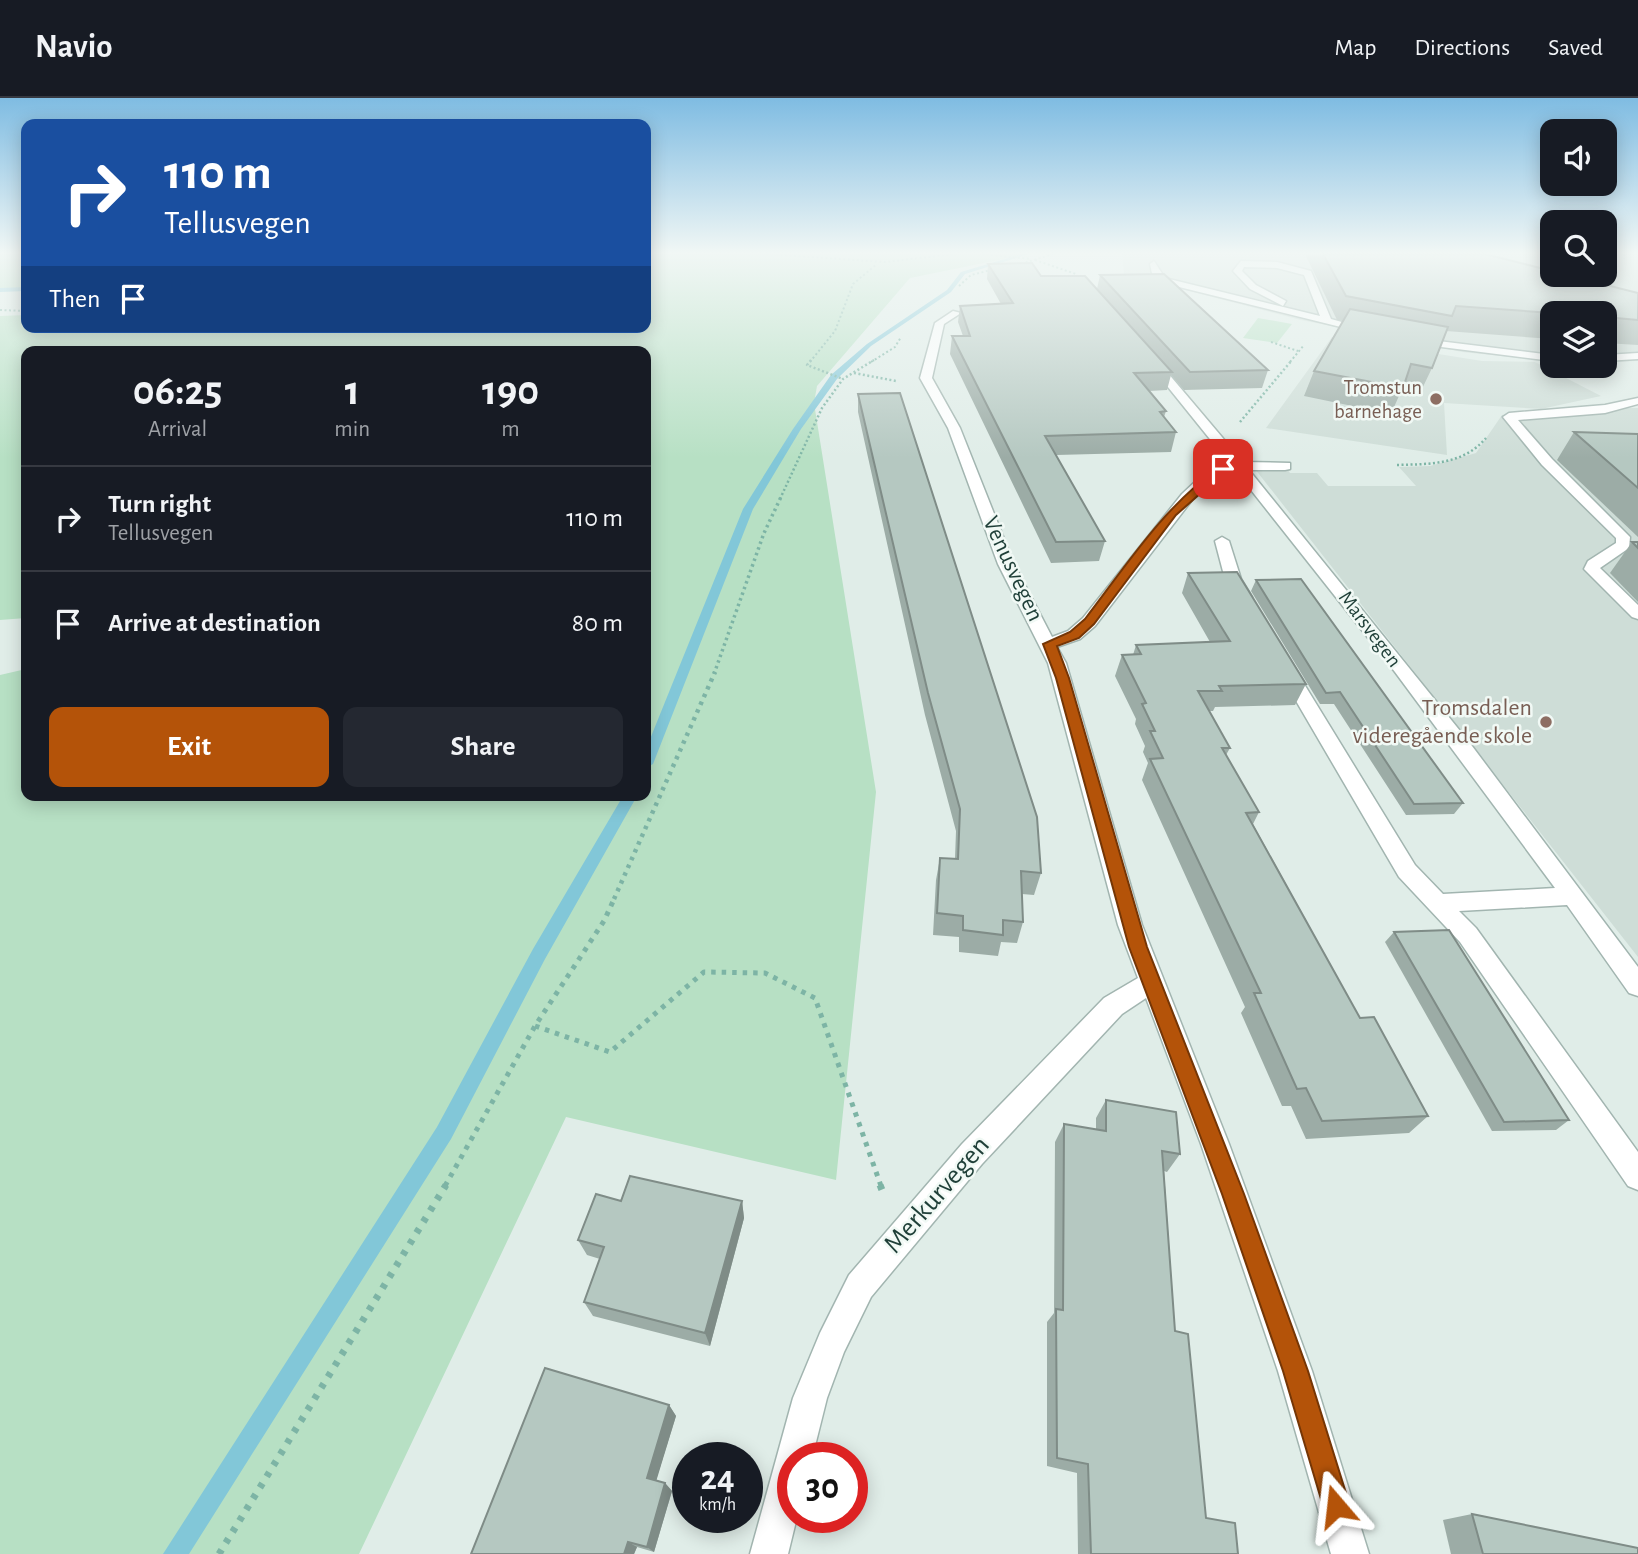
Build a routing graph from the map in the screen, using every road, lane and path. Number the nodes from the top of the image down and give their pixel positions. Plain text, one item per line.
1 (838, 322) edge
2 (942, 322) edge
3 (1326, 322) edge
4 (1331, 322) edge
5 (909, 326) dead end
6 (1383, 334) edge
7 (1408, 340) edge
8 (1271, 342) dead end
9 (1142, 349) edge
10 (1298, 351) junction
11 (1540, 356) edge
12 (1638, 356) edge
13 (1617, 357) edge
14 (853, 373) junction
15 (843, 379) junction
16 (928, 383) junction
17 (1638, 401) edge
18 (1509, 417) junction
19 (1222, 443) junction
20 (1397, 465) dead end
21 (1285, 466) dead end
22 (1241, 467) junction
23 (1222, 541) dead end
24 (1254, 614) edge
25 (1638, 614) edge
26 (1049, 644) junction
27 (1275, 649) edge
28 (1573, 896) junction
29 (1438, 903) junction
30 (1152, 982) junction
31 (1638, 986) edge
32 (535, 1026) junction
33 (1638, 1176) edge
34 (899, 1237) junction
35 (798, 1442) edge
36 (777, 1524) edge
37 (219, 1554) edge
38 (769, 1554) edge
39 (1350, 1554) edge

1 - 15 path
2 - 16 street
3 - 10 path
4 - 6 street
5 - 14 path
7 - 11 street
8 - 10 path
9 - 19 street, Marsvegen
10 - 19 path
12 - 13 street
14 - 15 path
14 - 16 path
15 - 32 path
16 - 26 street, Venusvegen
17 - 18 street
18 - 20 path
18 - 25 street
19 - 22 street, Marsvegen
21 - 22 street
22 - 26 street
22 - 28 street, Marsvegen
23 - 24 street
26 - 30 street, Venusvegen
27 - 29 street
28 - 29 street
28 - 31 street, Marsvegen
29 - 33 street
30 - 34 street, Merkurvegen
30 - 39 street, Venusvegen
32 - 34 path
32 - 37 path
34 - 35 street, Merkurvegen
36 - 38 street

